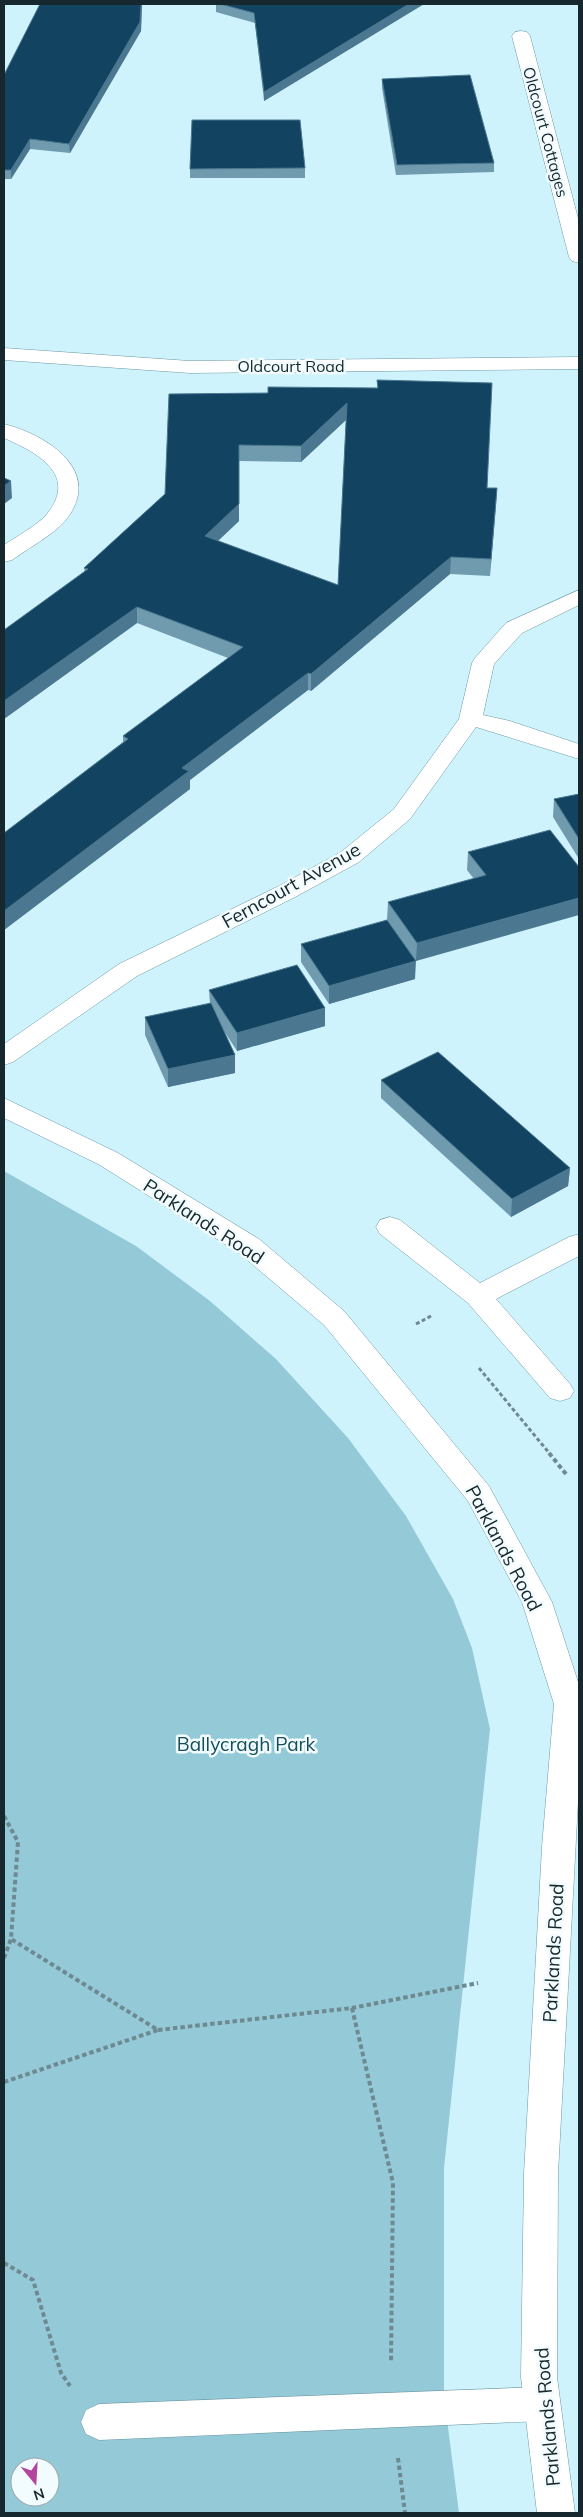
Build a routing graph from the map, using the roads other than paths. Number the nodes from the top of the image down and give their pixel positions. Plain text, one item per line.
1 (521, 36) dead end
2 (579, 257) edge
3 (4, 354) edge
4 (579, 363) edge
5 (4, 430) edge
6 (4, 556) edge
7 (579, 597) edge
8 (470, 719) junction
9 (579, 752) edge
10 (4, 1056) edge
11 (4, 1106) edge
12 (390, 1226) dead end
13 (579, 1244) edge
14 (478, 1296) junction
15 (560, 1391) dead end
16 (569, 1849) edge
17 (542, 2404) junction
18 (99, 2422) road end
19 (556, 2513) edge

1 - 2 street, Oldcourt Cottages
3 - 4 street, Oldcourt Road
5 - 6 street
7 - 8 street, Ferncourt Avenue
8 - 9 street
8 - 10 street, Ferncourt Avenue
11 - 16 street, Parklands Road
12 - 14 street
13 - 14 street
14 - 15 street
16 - 17 street, Parklands Road
17 - 18 street
17 - 19 street, Parklands Road

